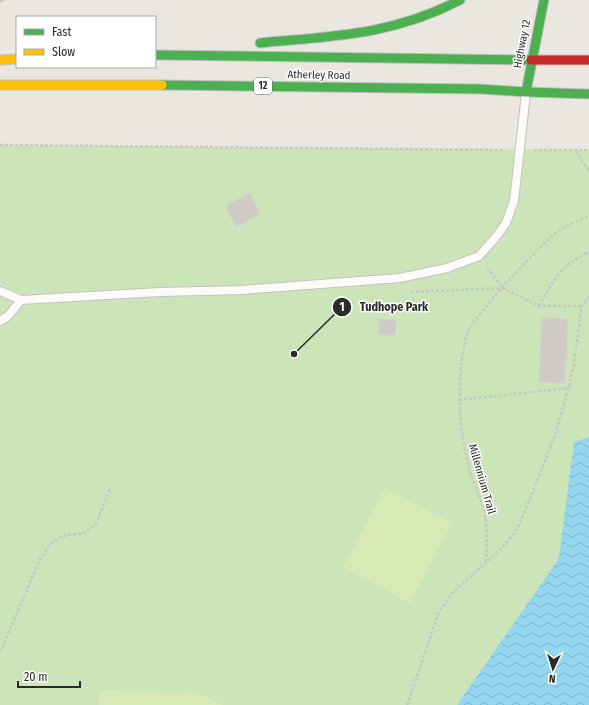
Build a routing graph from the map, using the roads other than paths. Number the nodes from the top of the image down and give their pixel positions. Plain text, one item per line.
1 (460, 0) edge
2 (544, 0) edge
3 (248, 44) dead end
4 (225, 46) dead end
5 (156, 54) edge
6 (156, 54) edge
7 (16, 59) edge
8 (0, 60) edge
9 (531, 60) junction
10 (589, 60) edge
11 (0, 85) edge
12 (526, 92) junction
13 (589, 94) edge
14 (0, 291) edge
15 (21, 300) junction
16 (0, 321) edge

1 - 3 main road
2 - 9 main road, Highway 12
4 - 6 main road
5 - 9 main road, Atherley Road
7 - 8 main road
9 - 10 main road, Atherley Road
9 - 12 main road, Highway 12
11 - 12 main road, Atherley Road / 12
12 - 13 main road, Atherley Road
12 - 15 lane
14 - 15 lane
15 - 16 lane

